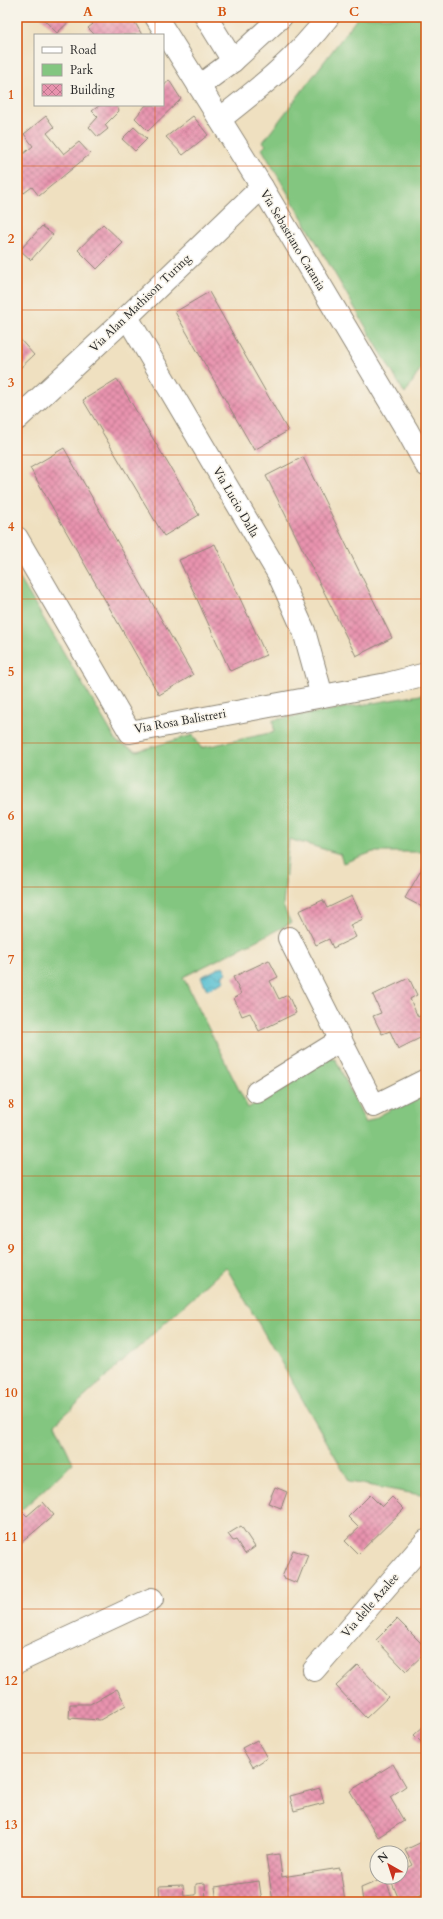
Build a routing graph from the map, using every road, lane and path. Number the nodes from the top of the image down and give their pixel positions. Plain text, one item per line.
1 (156, 17) edge
2 (206, 17) edge
3 (281, 17) edge
4 (328, 17) edge
5 (233, 60) junction
6 (199, 86) junction
7 (220, 119) junction
8 (262, 187) junction
9 (127, 317) junction
10 (17, 419) edge
11 (424, 458) edge
12 (17, 538) edge
13 (426, 674) edge
14 (322, 696) junction
15 (289, 938) dead end
16 (341, 1040) junction
17 (426, 1080) edge
18 (257, 1092) dead end
19 (426, 1541) edge
20 (152, 1599) dead end
21 (17, 1662) edge
22 (314, 1670) dead end

1 - 6 street, Via Sebastiano Catania
2 - 5 street
3 - 5 street
4 - 7 street
5 - 6 street
6 - 7 street, Via Sebastiano Catania
7 - 8 street, Via Sebastiano Catania
8 - 9 street, Via Alan Mathison Turing
8 - 11 street, Via Sebastiano Catania
9 - 10 street, Via Alan Mathison Turing
9 - 14 street, Via Lucio Dalla
12 - 14 street, Via Rosa Balistreri
13 - 14 street, Via Rosa Balistreri
15 - 16 street
16 - 17 street
16 - 18 street
19 - 22 street, Via delle Azalee
20 - 21 street

